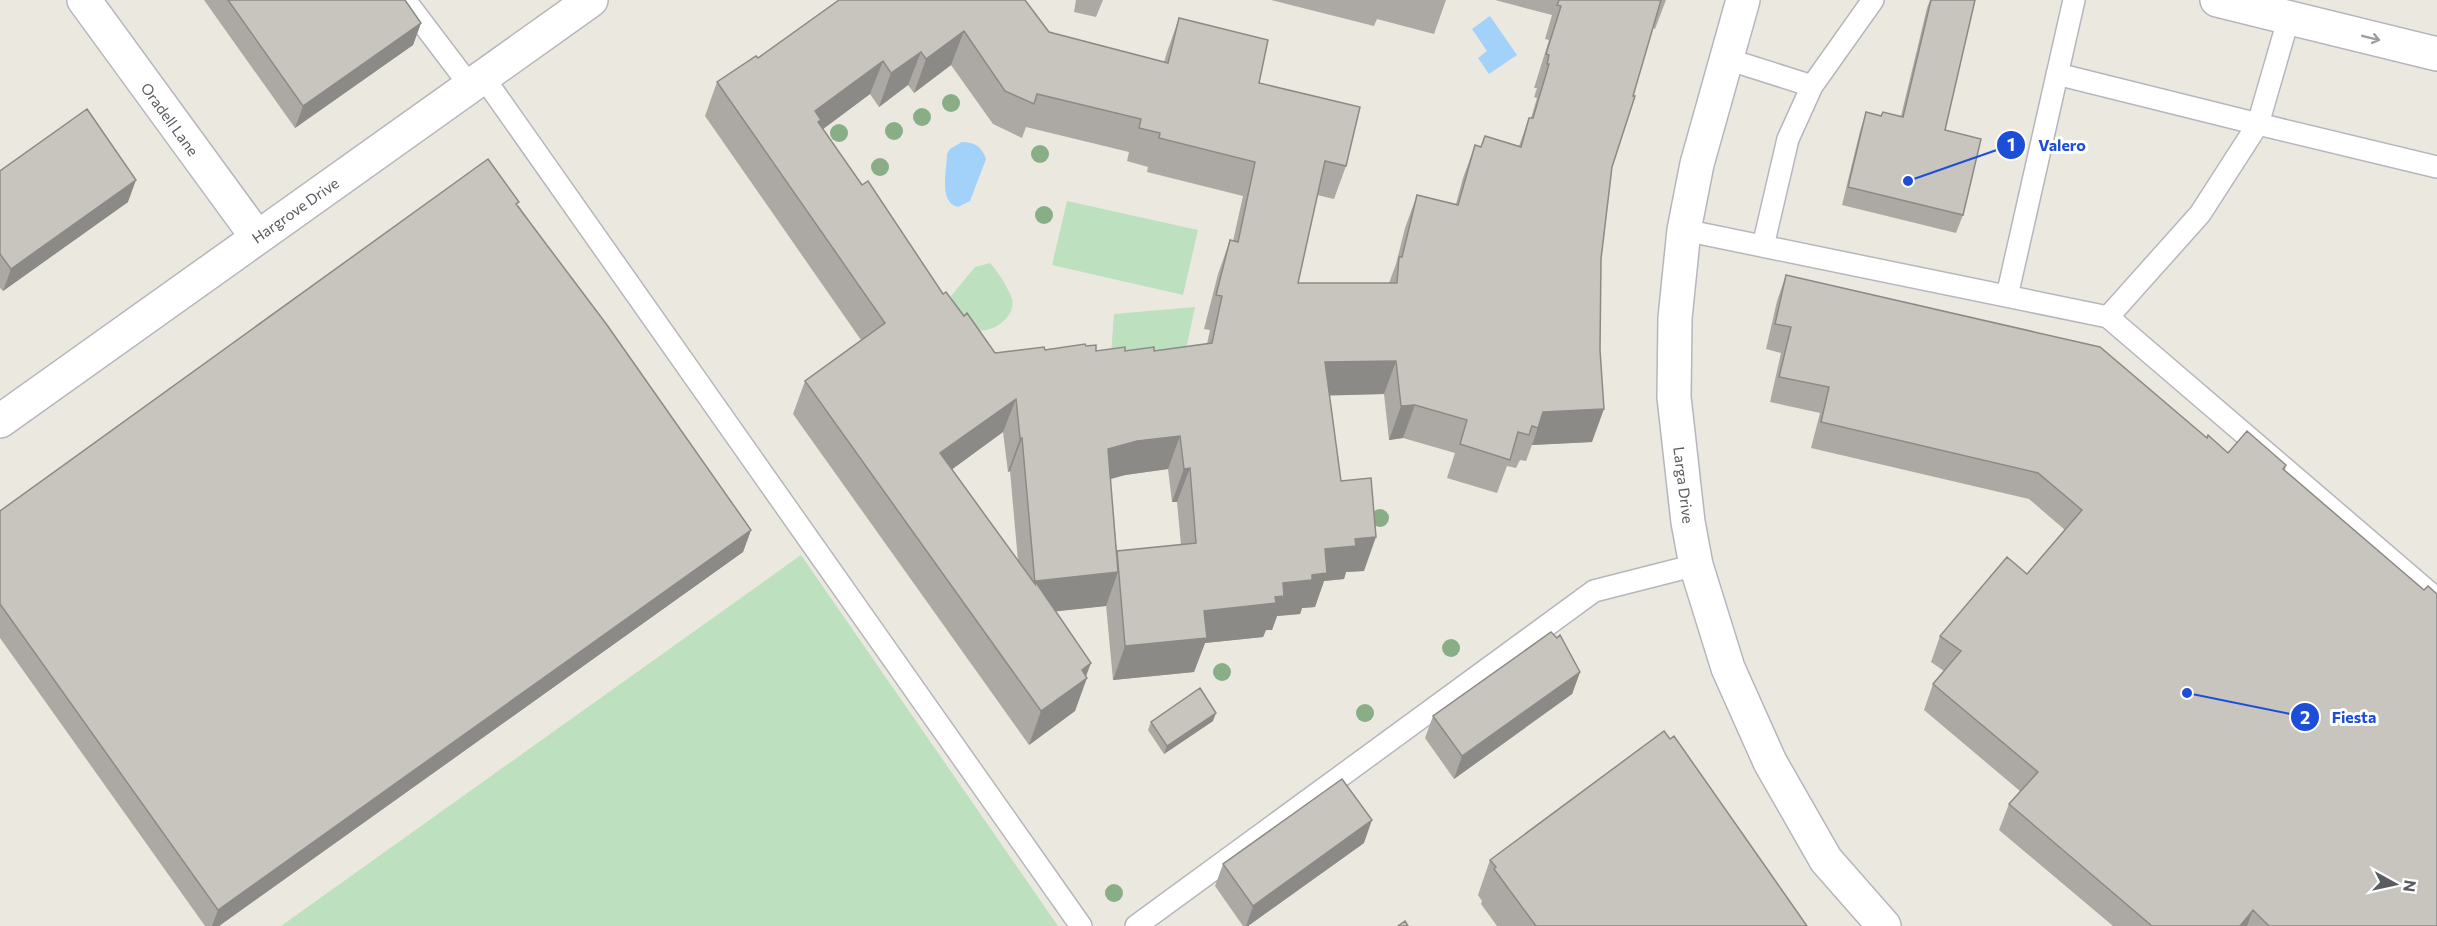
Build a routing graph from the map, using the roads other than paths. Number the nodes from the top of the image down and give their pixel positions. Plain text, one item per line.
1 (84, 0) edge
2 (405, 0) edge
3 (591, 0) edge
4 (1743, 0) edge
5 (1873, 0) edge
6 (2074, 0) edge
7 (2217, 0) edge
8 (2289, 17) junction
9 (2437, 54) edge
10 (1727, 59) junction
11 (2057, 74) junction
12 (477, 82) junction
13 (1812, 86) junction
14 (2258, 124) junction
15 (2437, 166) edge
16 (1684, 230) junction
17 (257, 237) junction
18 (1763, 246) junction
19 (2007, 296) junction
20 (2108, 317) junction
21 (0, 421) edge
22 (1696, 565) junction
23 (2437, 598) edge
24 (1081, 926) edge
25 (1136, 926) edge
26 (1884, 926) edge

1 - 17 street, Oradell Lane
2 - 12 lane
3 - 12 street, Hargrove Drive
4 - 10 street, Larga Drive
5 - 13 lane
6 - 11 lane
7 - 8 street
8 -> 9 street
8 - 14 lane
10 - 13 lane
10 - 16 street, Larga Drive
11 - 14 lane
11 - 19 lane
12 - 17 street, Hargrove Drive
12 - 24 lane
13 - 18 lane
14 - 15 lane
14 - 20 lane
16 - 18 lane
16 - 22 street, Larga Drive
17 - 21 street, Hargrove Drive
18 - 19 lane
19 - 20 lane
20 - 23 lane
22 - 25 lane
22 - 26 street, Larga Drive

